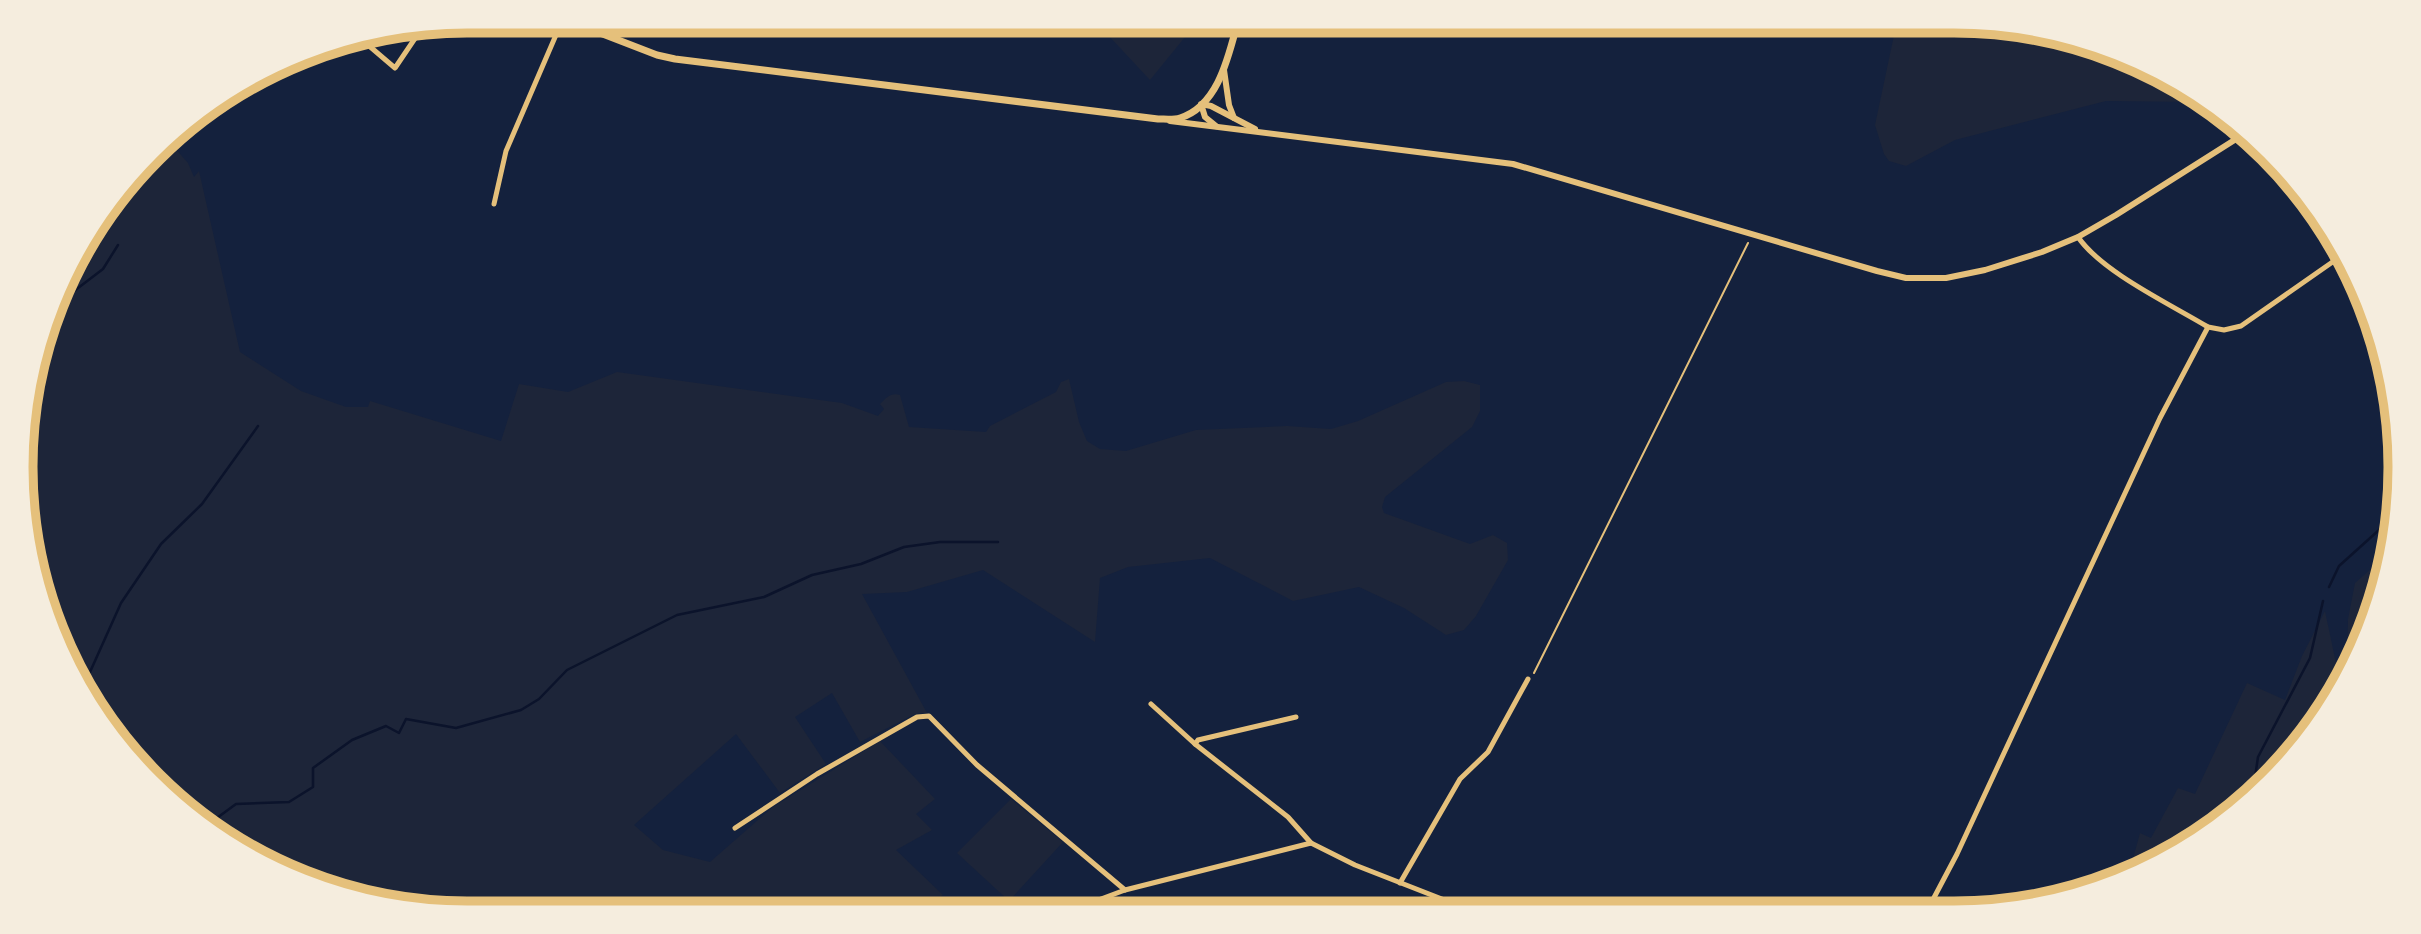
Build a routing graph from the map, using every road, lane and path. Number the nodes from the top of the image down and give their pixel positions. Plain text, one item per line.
1 (557, 33) edge
2 (600, 33) edge
3 (1235, 33) edge
4 (417, 36) edge
5 (368, 45) edge
6 (1224, 70) junction
7 (1201, 104) junction
8 (1158, 119) junction
9 (1235, 119) junction
10 (1217, 127) junction
11 (1260, 131) junction
12 (2237, 138) edge
13 (494, 204) dead end
14 (1752, 234) junction
15 (2078, 237) junction
16 (2335, 260) edge
17 (2208, 327) junction
18 (1528, 679) joint
19 (1151, 704) dead end
20 (1296, 717) dead end
21 (1195, 744) junction
22 (735, 828) dead end
23 (1311, 843) junction
24 (1400, 883) junction
25 (1125, 890) junction
26 (1097, 901) edge
27 (1445, 901) edge
28 (1932, 901) edge

1 - 13 street
2 - 8 main road
3 - 6 main road
4 - 5 street
6 - 7 main road
6 - 9 street
7 - 8 main road
7 - 9 street
7 - 10 street
8 - 10 street
9 - 11 street
10 - 11 street
11 - 14 street
12 - 15 street
14 - 15 street
14 - 18 path
15 - 17 street
16 - 17 street
17 - 28 street
18 - 24 street
19 - 21 street
20 - 21 street
21 - 23 street
22 - 25 street
23 - 24 street
23 - 25 street
24 - 27 street
25 - 26 street

